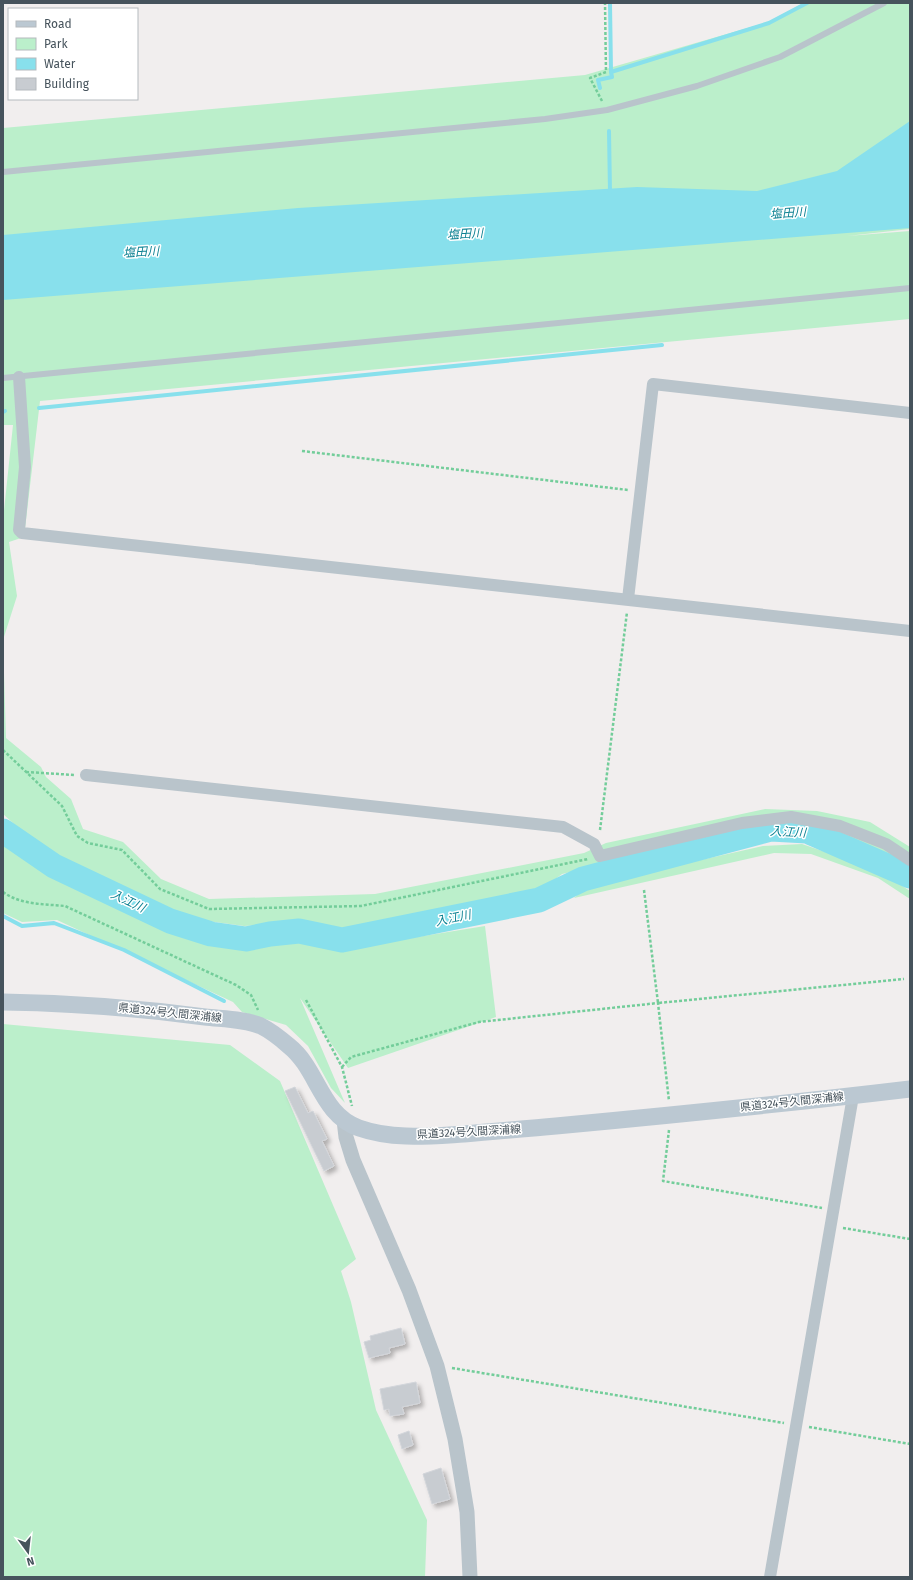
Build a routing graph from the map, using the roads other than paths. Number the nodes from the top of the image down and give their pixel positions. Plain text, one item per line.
1 (884, 3) edge
2 (3, 172) edge
3 (910, 288) edge
4 (19, 377) junction
5 (3, 378) edge
6 (910, 413) edge
7 (628, 599) junction
8 (910, 631) edge
9 (86, 775) road end
10 (910, 860) edge
11 (3, 1002) edge
12 (910, 1089) edge
13 (853, 1096) junction
14 (351, 1124) junction
15 (470, 1577) edge
16 (770, 1577) edge

1 - 2 lane
3 - 4 lane
4 - 5 lane
4 - 7 street
6 - 7 street
7 - 8 street
9 - 10 street
11 - 14 main road, 県道324号久間深浦線
12 - 13 main road, 県道324号久間深浦線
13 - 14 main road, 県道324号久間深浦線
13 - 16 street
14 - 15 street

